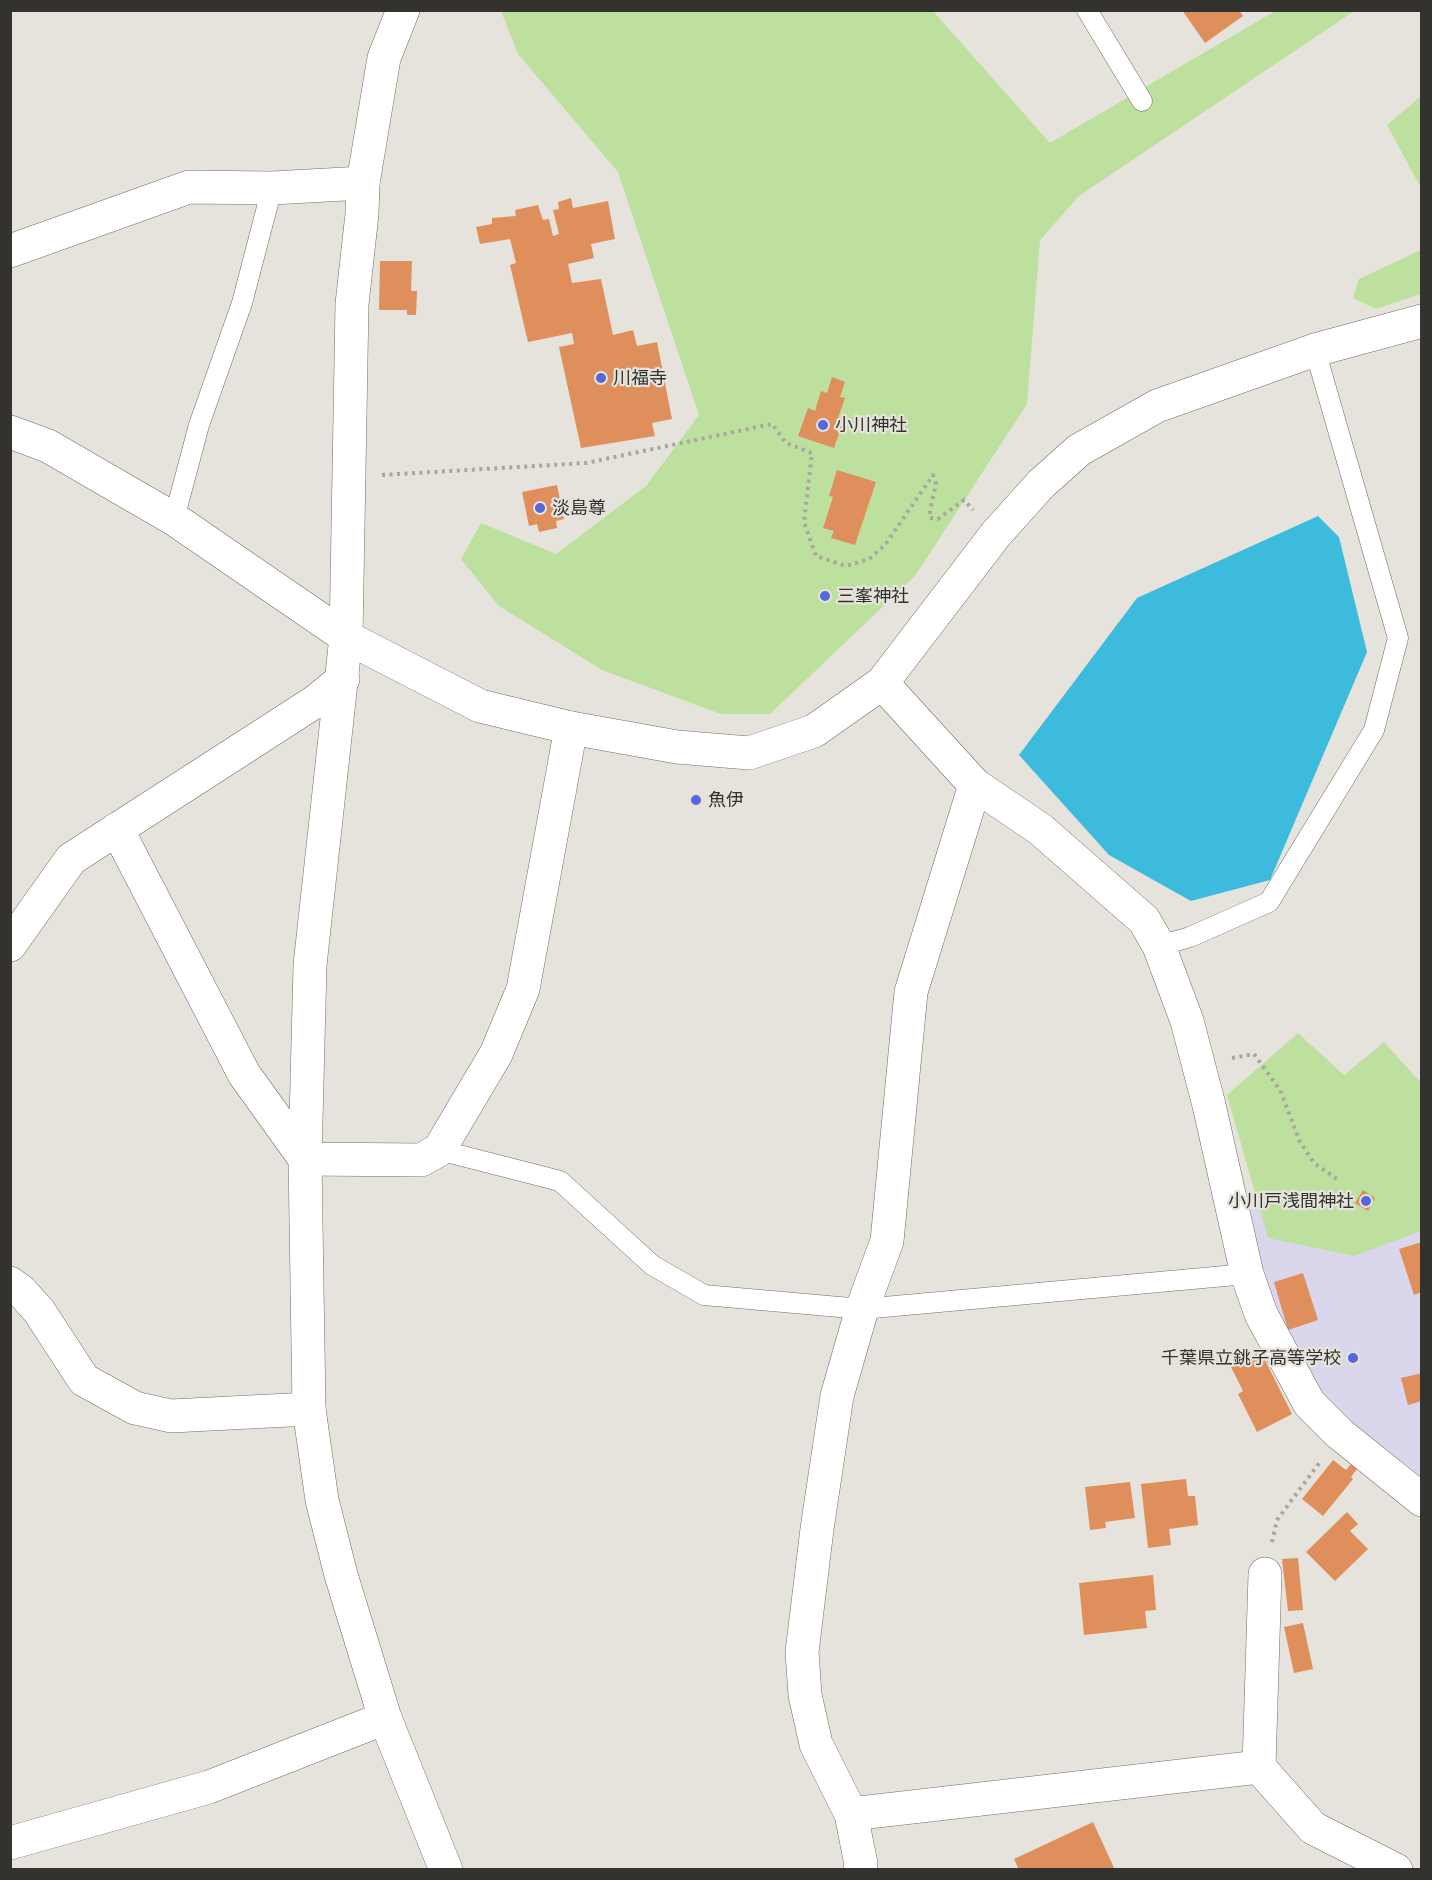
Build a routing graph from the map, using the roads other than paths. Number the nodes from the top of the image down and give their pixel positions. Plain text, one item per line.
1 (403, 10) edge
2 (1088, 10) edge
3 (1142, 101) dead end
4 (363, 183) junction
5 (272, 188) junction
6 (10, 251) edge
7 (1422, 321) edge
8 (1316, 350) junction
9 (10, 432) edge
10 (174, 519) junction
11 (346, 637) junction
12 (343, 679) junction
13 (882, 683) junction
14 (571, 728) junction
15 (975, 785) junction
16 (117, 830) junction
17 (10, 945) edge
18 (1159, 946) junction
19 (439, 1150) junction
20 (305, 1159) junction
21 (1247, 1274) junction
22 (10, 1284) edge
23 (862, 1309) junction
24 (309, 1409) junction
25 (1422, 1500) edge
26 (1265, 1574) road end
27 (385, 1718) junction
28 (1259, 1767) junction
29 (851, 1814) junction
30 (10, 1843) edge
31 (446, 1869) edge
32 (860, 1869) edge
33 (1396, 1869) edge

1 - 4 street
2 - 3 lane
4 - 5 street
4 - 11 street
5 - 6 street
5 - 10 lane
7 - 8 street
8 - 13 street
8 - 18 lane
9 - 10 street
10 - 11 street
11 - 12 street
11 - 14 street
12 - 16 street
12 - 20 street
13 - 14 street
13 - 15 street
14 - 19 street
15 - 18 street
15 - 23 street
16 - 17 street
16 - 20 street
18 - 21 street
19 - 20 street
19 - 23 lane
20 - 24 street
21 - 23 lane
21 - 25 street
22 - 24 street
23 - 29 street
24 - 27 street
26 - 28 street
27 - 30 street
27 - 31 street
28 - 29 street
28 - 33 street
29 - 32 street

